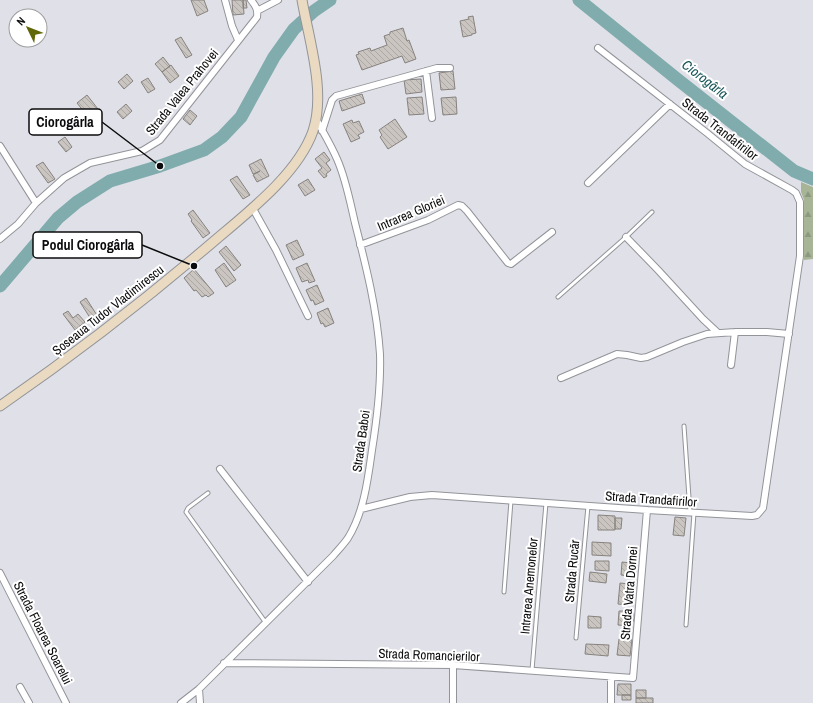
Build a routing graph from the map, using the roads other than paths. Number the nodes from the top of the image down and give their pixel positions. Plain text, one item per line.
1 (225, 0) edge
2 (252, 0) edge
3 (278, 0) edge
4 (302, 0) edge
5 (257, 11) junction
6 (238, 40) junction
7 (598, 48) dead end
8 (450, 68) dead end
9 (426, 71) junction
10 (670, 104) junction
11 (432, 118) dead end
12 (316, 119) junction
13 (322, 131) junction
14 (0, 146) edge
15 (588, 182) dead end
16 (36, 203) junction
17 (252, 207) junction
18 (652, 212) dead end
19 (552, 232) dead end
20 (626, 237) junction
21 (0, 239) edge
22 (360, 245) junction
23 (558, 297) dead end
24 (308, 316) dead end
25 (734, 332) junction
26 (718, 333) junction
27 (789, 334) junction
28 (731, 365) dead end
29 (561, 378) dead end
30 (0, 406) edge
31 (684, 426) dead end
32 (220, 469) dead end
33 (208, 493) dead end
34 (510, 501) junction
35 (546, 503) junction
36 (588, 506) junction
37 (361, 509) junction
38 (647, 510) junction
39 (692, 513) junction
40 (0, 572) edge
41 (308, 582) junction
42 (504, 592) dead end
43 (266, 623) junction
44 (686, 625) dead end
45 (576, 638) dead end
46 (224, 663) junction
47 (453, 666) junction
48 (532, 670) junction
49 (611, 677) junction
50 (633, 678) joint
51 (20, 686) dead end
52 (199, 689) junction
53 (29, 703) edge
54 (66, 703) edge
55 (182, 703) edge
56 (200, 703) edge
57 (453, 703) edge
58 (610, 703) edge

1 - 6 street
2 - 5 street
3 - 5 street
4 - 12 main road, Șoseaua Tudor Vladimirescu
5 - 6 street, Strada Valea Prahovei
6 - 16 street, Strada Valea Prahovei
7 - 10 street, Strada Trandafirilor
8 - 9 street
9 - 11 street
9 - 13 street
10 - 15 street
10 - 27 street, Strada Trandafirilor
12 - 13 street, Strada Baboi
12 - 17 main road, Șoseaua Tudor Vladimirescu
13 - 22 street, Strada Baboi
14 - 16 street
16 - 21 street, Strada Valea Prahovei
17 - 24 street
17 - 30 main road, Șoseaua Tudor Vladimirescu
18 - 20 lane
19 - 22 street, Intrarea Gloriei
20 - 23 lane
20 - 26 street
22 - 37 street, Strada Baboi
25 - 26 street
25 - 27 street
25 - 28 street
26 - 29 street
27 - 39 street, Strada Trandafirilor
31 - 39 lane
32 - 41 street
33 - 43 lane
34 - 35 street, Strada Trandafirilor
34 - 37 street, Strada Trandafirilor
34 - 42 lane
35 - 36 street, Strada Trandafirilor
35 - 48 lane, Intrarea Anemonelor
36 - 38 street, Strada Trandafirilor
36 - 45 lane, Strada Rucăr
37 - 41 street, Strada Baboi
38 - 39 street, Strada Trandafirilor
38 - 50 street, Strada Vatra Dornei
39 - 44 lane
40 - 54 street, Strada Floarea Soarelui
41 - 43 street, Strada Baboi
43 - 46 street, Strada Baboi
46 - 47 street, Strada Romancierilor
46 - 52 street, Strada Baboi
47 - 48 street, Strada Romancierilor
47 - 57 street
48 - 49 street, Strada Romancierilor
49 - 50 street, Strada Romancierilor
49 - 58 street
51 - 53 street
52 - 55 street, Strada Baboi
52 - 56 street

